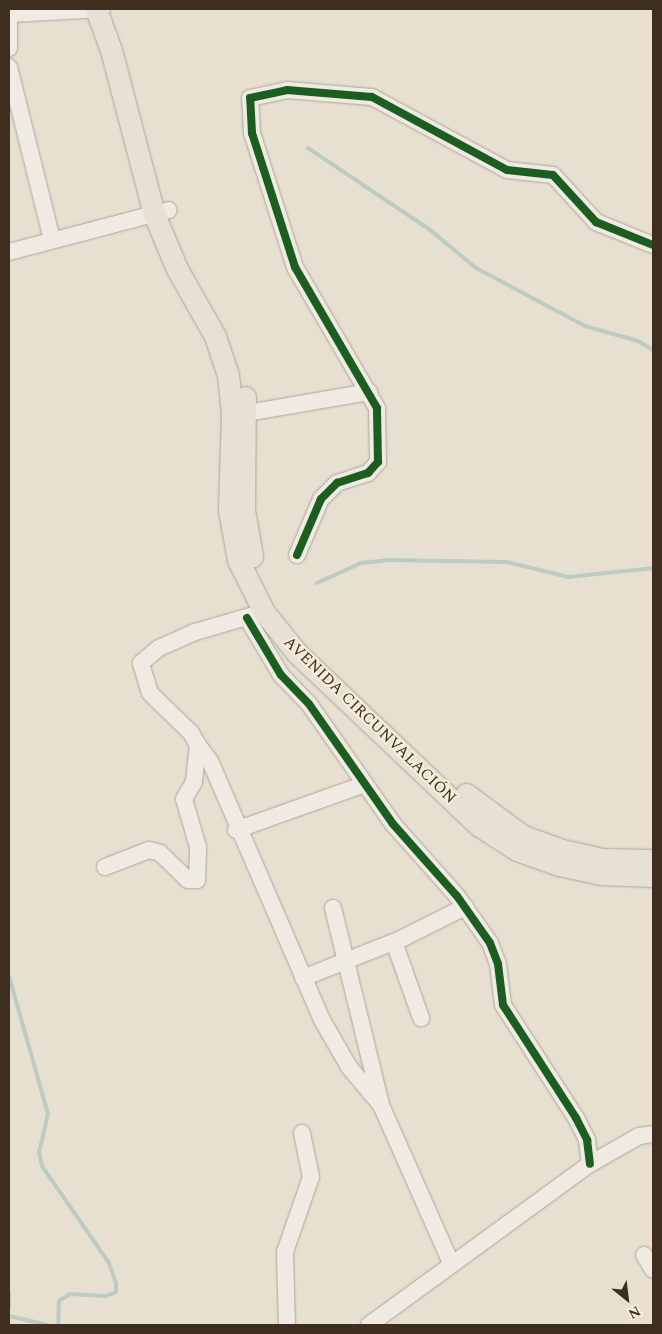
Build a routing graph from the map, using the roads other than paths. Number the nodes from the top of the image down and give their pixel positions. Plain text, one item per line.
1 (102, 10) edge
2 (10, 12) edge
3 (9, 48) edge
4 (9, 67) edge
5 (161, 212) junction
6 (52, 240) junction
7 (653, 245) edge
8 (9, 252) edge
9 (369, 392) junction
10 (247, 413) junction
11 (297, 555) dead end
12 (256, 615) junction
13 (198, 746) junction
14 (365, 784) junction
15 (236, 830) junction
16 (653, 860) edge
17 (105, 867) dead end
18 (653, 876) edge
19 (333, 908) dead end
20 (465, 908) junction
21 (394, 942) junction
22 (346, 961) junction
23 (303, 978) junction
24 (421, 1018) dead end
25 (381, 1104) junction
26 (302, 1133) dead end
27 (653, 1134) edge
28 (590, 1164) junction
29 (644, 1255) dead end
30 (452, 1263) junction
31 (653, 1270) edge
32 (287, 1325) edge
33 (369, 1325) edge

1 - 2 street
1 - 5 main road, AVENIDA CIRCUNVALACIÓN
2 - 3 street
4 - 6 street
5 - 6 street
5 - 10 main road, AVENIDA CIRCUNVALACIÓN
5 - 12 main road, AVENIDA CIRCUNVALACIÓN
6 - 8 street
7 - 9 street
9 - 10 street
9 - 11 street
10 - 16 main road, AVENIDA CIRCUNVALACIÓN
12 - 13 street
12 - 14 street
12 - 18 main road, AVENIDA CIRCUNVALACIÓN
13 - 15 street
13 - 17 street
14 - 15 street
14 - 20 street
15 - 23 street
19 - 22 street
20 - 21 street
20 - 28 street
21 - 22 street
21 - 24 street
22 - 23 street
22 - 25 street
23 - 25 street
25 - 30 street
26 - 32 street
27 - 28 street
28 - 30 street
29 - 31 street
30 - 33 street

